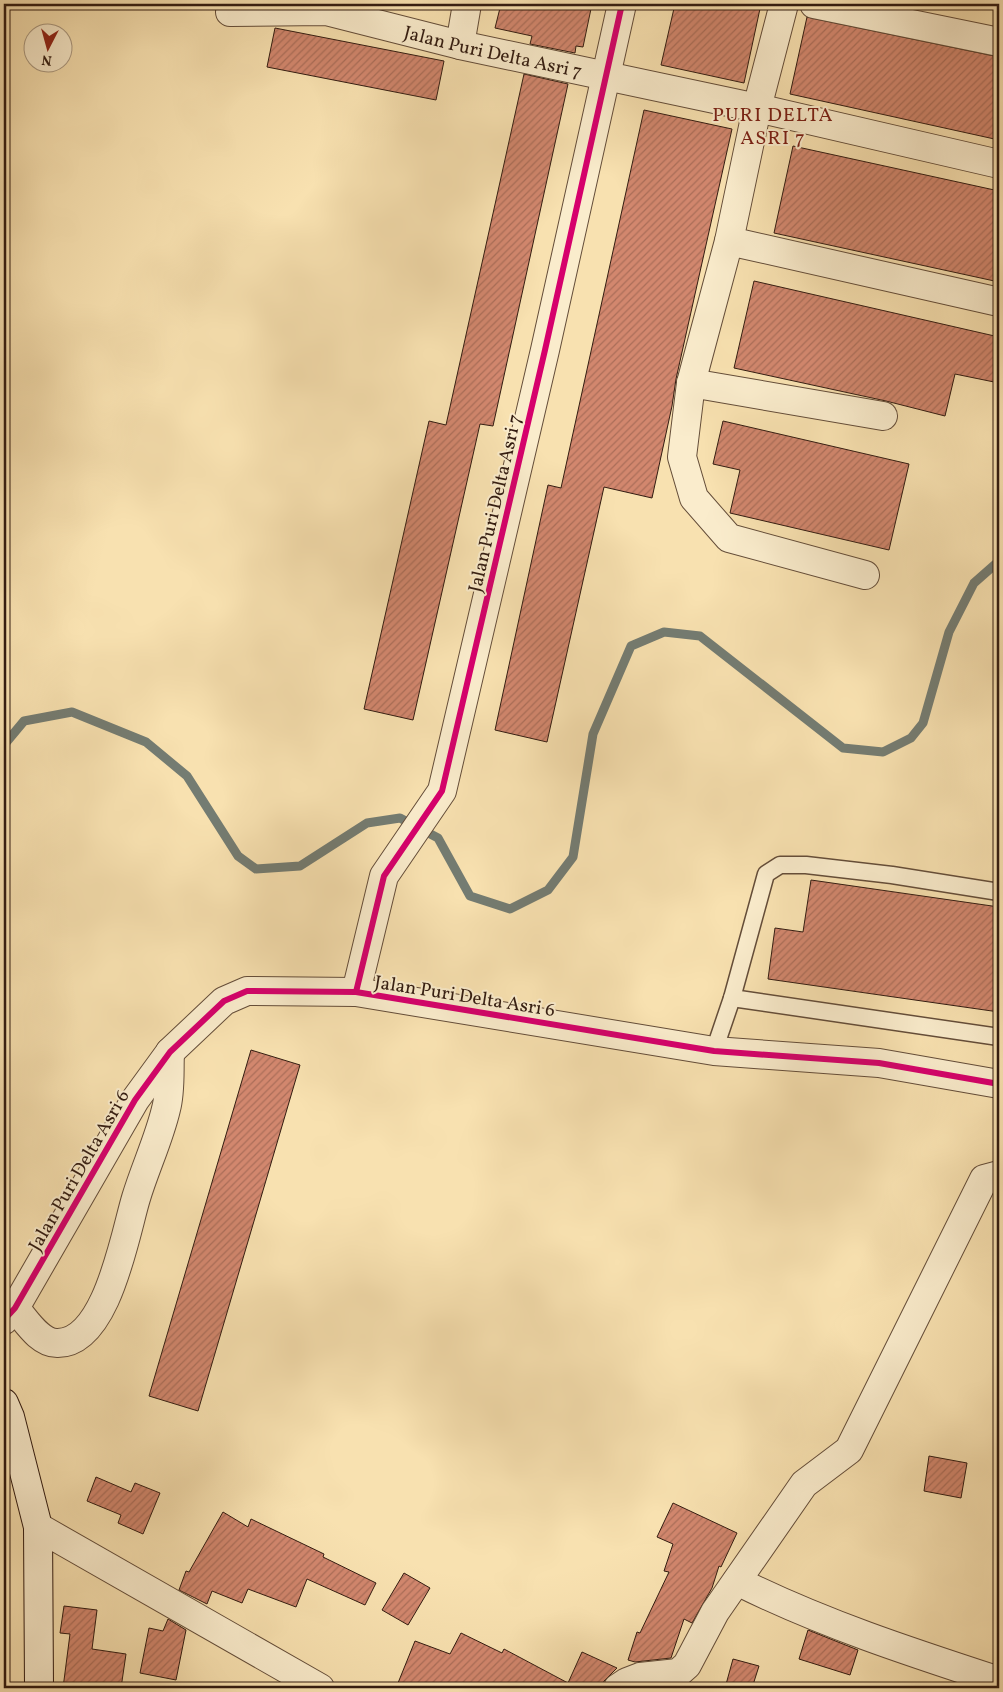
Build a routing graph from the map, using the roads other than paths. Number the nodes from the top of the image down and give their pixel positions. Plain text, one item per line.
1 (468, 4) edge
2 (622, 4) edge
3 (784, 4) edge
4 (814, 4) edge
5 (327, 8) edge
6 (230, 12) dead end
7 (999, 42) edge
8 (460, 45) junction
9 (608, 75) junction
10 (757, 108) junction
11 (999, 164) edge
12 (729, 241) junction
13 (999, 302) edge
14 (691, 383) junction
15 (883, 416) dead end
16 (865, 575) dead end
17 (999, 892) edge
18 (356, 992) junction
19 (732, 998) junction
20 (999, 1037) edge
21 (714, 1051) junction
22 (170, 1052) junction
23 (999, 1084) edge
24 (999, 1175) edge
25 (9, 1314) edge
26 (4, 1403) edge
27 (38, 1527) junction
28 (737, 1581) junction
29 (999, 1681) edge
30 (39, 1688) edge
31 (320, 1688) edge
32 (618, 1688) edge

1 - 8 street
2 - 9 street, Jalan Puri Delta Asri 7
3 - 10 street
4 - 7 street
5 - 6 street, Jalan Puri Delta Asri 7
5 - 8 street, Jalan Puri Delta Asri 7
8 - 9 street, Jalan Puri Delta Asri 7
9 - 10 street, Jalan Puri Delta Asri 7
9 - 18 street, Jalan Puri Delta Asri 7
10 - 11 street, Jalan Puri Delta Asri 7
10 - 12 street
12 - 13 street
12 - 14 street
14 - 15 street
14 - 16 street
17 - 19 lane
18 - 21 street, Jalan Puri Delta Asri 6
18 - 22 street, Jalan Puri Delta Asri 6
19 - 20 lane
19 - 21 lane
21 - 23 street, Jalan Puri Delta Asri 6
22 - 25 street, Jalan Puri Delta Asri 6
22 - 25 street
24 - 28 street
26 - 27 street
27 - 30 street
27 - 31 street
28 - 29 street
28 - 32 street

